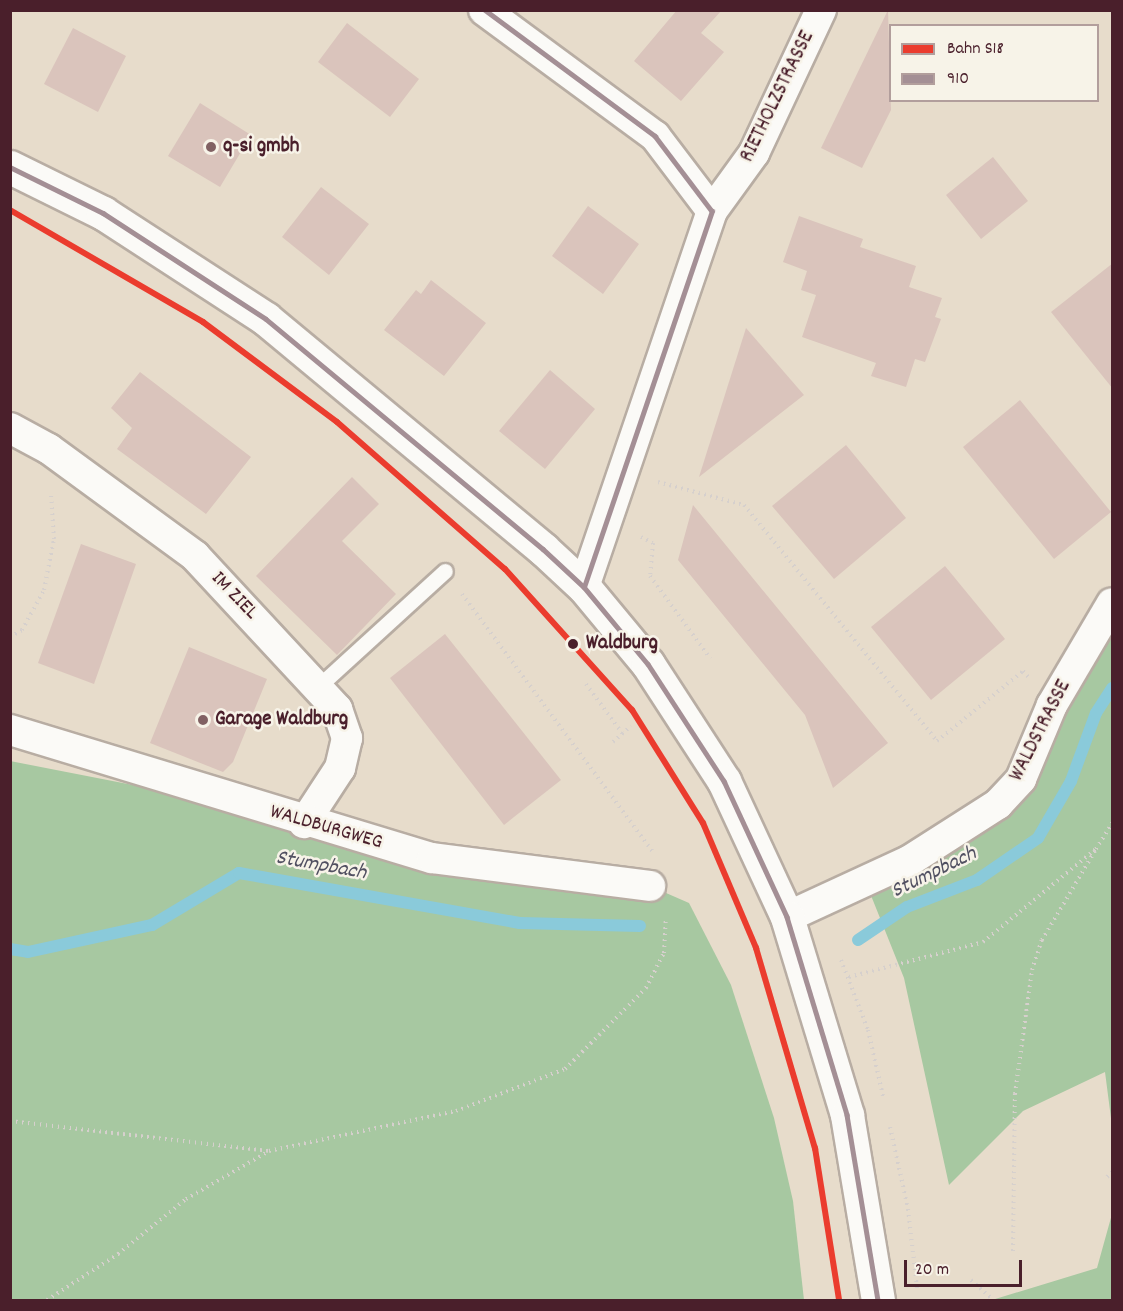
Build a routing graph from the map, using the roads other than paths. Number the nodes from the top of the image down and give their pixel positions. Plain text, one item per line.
1 (484, 10) edge
2 (821, 10) edge
3 (10, 167) edge
4 (712, 211) junction
5 (10, 428) edge
6 (445, 572) road end
7 (584, 587) junction
8 (1113, 603) edge
9 (320, 685) junction
10 (10, 729) edge
11 (304, 823) junction
12 (650, 886) road end
13 (787, 917) junction
14 (878, 1300) edge

1 - 4 street
2 - 4 street, RIETHOLZSTRASSE
3 - 7 main road
4 - 7 street, RIETHOLZSTRASSE
5 - 9 street, IM ZIEL
6 - 9 lane
7 - 13 main road
8 - 13 street, WALDSTRASSE
9 - 11 street, IM ZIEL
10 - 11 street, WALDBURGWEG
11 - 12 street, WALDBURGWEG
13 - 14 main road

